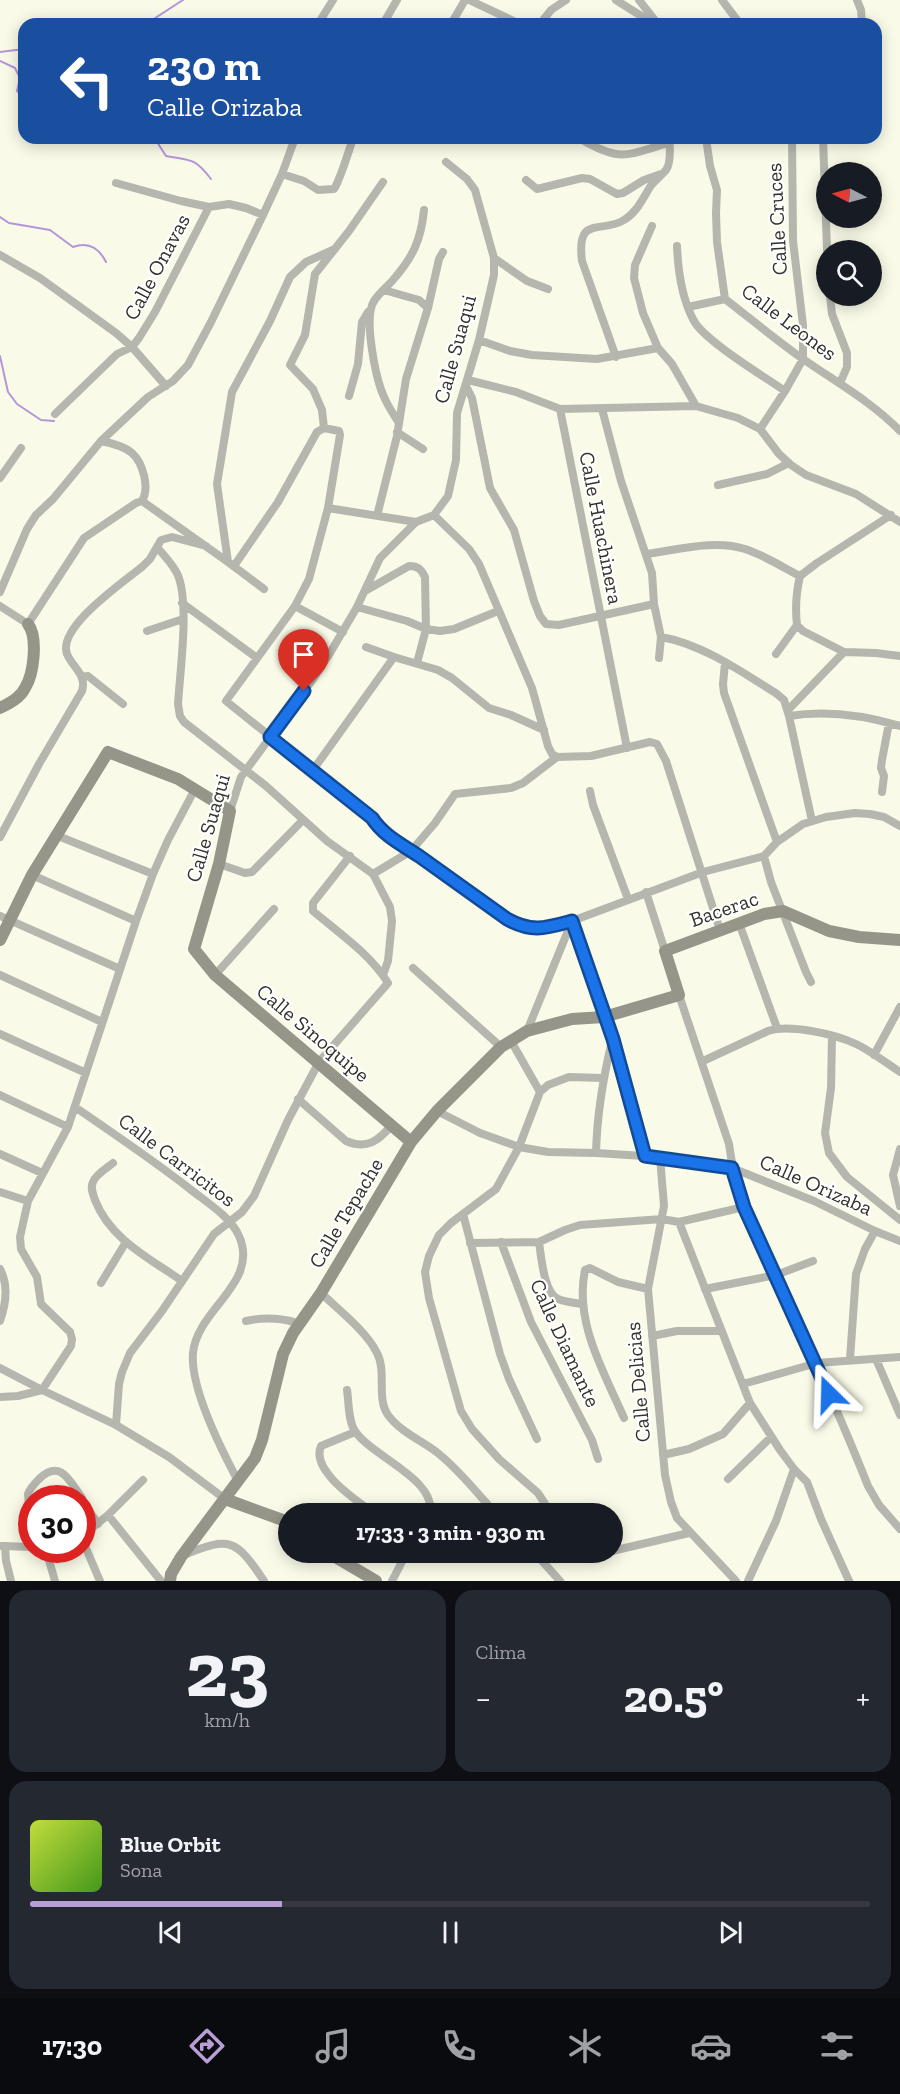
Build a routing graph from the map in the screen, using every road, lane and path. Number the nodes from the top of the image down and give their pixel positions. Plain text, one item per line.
1 (333, 0) edge
2 (397, 0) edge
3 (467, 0) edge
4 (566, 0) edge
5 (616, 0) edge
6 (639, 0) edge
7 (722, 0) edge
8 (857, 0) edge
9 (324, 18) edge
10 (386, 18) edge
11 (455, 18) edge
12 (507, 18) edge
13 (544, 18) edge
14 (646, 18) edge
15 (652, 18) edge
16 (736, 18) edge
17 (862, 18) edge
18 (293, 144) edge
19 (351, 144) edge
20 (590, 144) edge
21 (658, 144) edge
22 (669, 144) edge
23 (706, 144) edge
24 (792, 144) edge
25 (823, 144) edge
26 (446, 162) dead end
27 (825, 162) edge
28 (282, 174) junction
29 (661, 174) junction
30 (526, 180) dead end
31 (383, 182) dead end
32 (116, 183) dead end
33 (209, 207) junction
34 (424, 210) dead end
35 (262, 215) junction
36 (652, 226) dead end
37 (677, 246) dead end
38 (335, 249) junction
39 (443, 252) dead end
40 (0, 255) edge
41 (494, 258) junction
42 (548, 289) dead end
43 (384, 290) junction
44 (725, 299) junction
45 (831, 306) edge
46 (688, 307) junction
47 (428, 308) junction
48 (370, 309) junction
49 (479, 340) junction
50 (132, 347) junction
51 (658, 348) junction
52 (616, 357) junction
53 (803, 359) junction
54 (467, 383) junction
55 (840, 383) junction
56 (166, 386) junction
57 (786, 392) junction
58 (349, 396) dead end
59 (696, 406) junction
60 (560, 409) junction
61 (602, 409) junction
62 (56, 414) dead end
63 (398, 427) junction
64 (324, 428) junction
65 (760, 429) junction
66 (900, 432) edge
67 (101, 441) junction
68 (21, 448) dead end
69 (423, 449) dead end
70 (789, 463) junction
71 (0, 478) edge
72 (718, 485) dead end
73 (139, 502) junction
74 (328, 508) junction
75 (434, 515) junction
76 (891, 515) junction
77 (377, 516) junction
78 (416, 522) junction
79 (900, 522) edge
80 (206, 546) junction
81 (157, 547) junction
82 (646, 554) junction
83 (231, 564) junction
84 (801, 576) junction
85 (264, 590) dead end
86 (365, 591) junction
87 (0, 592) edge
88 (182, 603) junction
89 (654, 604) junction
90 (0, 606) edge
91 (295, 606) junction
92 (357, 606) junction
93 (498, 611) junction
94 (600, 617) junction
95 (183, 619) junction
96 (28, 624) junction
97 (797, 625) junction
98 (426, 629) junction
99 (147, 631) dead end
100 (343, 632) junction
101 (661, 637) junction
102 (366, 647) dead end
103 (844, 652) junction
104 (776, 654) dead end
105 (900, 656) edge
106 (394, 657) junction
107 (257, 658) junction
108 (658, 658) dead end
109 (417, 663) junction
110 (725, 663) junction
111 (82, 677) junction
112 (123, 704) dead end
113 (0, 708) edge
114 (788, 713) junction
115 (889, 723) junction
116 (900, 726) edge
117 (544, 729) junction
118 (270, 737) junction
119 (627, 748) junction
120 (557, 757) junction
121 (246, 770) junction
122 (313, 770) junction
123 (195, 789) junction
124 (590, 791) dead end
125 (882, 792) dead end
126 (230, 812) junction
127 (303, 820) junction
128 (812, 821) junction
129 (900, 826) edge
130 (58, 836) junction
131 (0, 837) edge
132 (777, 842) junction
133 (411, 851) junction
134 (350, 856) junction
135 (764, 856) junction
136 (219, 864) junction
137 (703, 872) junction
138 (153, 874) junction
139 (373, 874) junction
140 (33, 875) junction
141 (646, 892) junction
142 (628, 899) junction
143 (274, 909) dead end
144 (783, 911) junction
145 (5, 918) edge
146 (136, 921) junction
147 (572, 921) junction
148 (739, 923) junction
149 (720, 930) junction
150 (0, 940) edge
151 (900, 940) edge
152 (194, 950) joint
153 (665, 951) junction
154 (414, 968) dead end
155 (120, 969) junction
156 (0, 975) edge
157 (215, 975) junction
158 (382, 975) junction
159 (811, 982) dead end
160 (680, 995) junction
161 (900, 1006) edge
162 (604, 1017) junction
163 (102, 1022) junction
164 (777, 1028) junction
165 (527, 1031) junction
166 (0, 1034) edge
167 (832, 1036) junction
168 (613, 1039) junction
169 (506, 1044) junction
170 (874, 1055) junction
171 (703, 1061) junction
172 (319, 1062) junction
173 (900, 1072) edge
174 (86, 1073) junction
175 (603, 1078) junction
176 (540, 1092) junction
177 (0, 1095) edge
178 (298, 1099) junction
179 (75, 1107) junction
180 (437, 1112) junction
181 (392, 1125) junction
182 (68, 1127) junction
183 (411, 1142) junction
184 (519, 1147) junction
185 (900, 1149) edge
186 (596, 1153) junction
187 (0, 1154) edge
188 (645, 1156) junction
189 (660, 1157) junction
190 (113, 1163) dead end
191 (732, 1168) junction
192 (42, 1173) junction
193 (0, 1191) edge
194 (28, 1201) junction
195 (900, 1206) edge
196 (744, 1207) junction
197 (463, 1214) junction
198 (662, 1218) junction
199 (900, 1220) edge
200 (229, 1222) junction
201 (680, 1222) junction
202 (875, 1231) junction
203 (900, 1240) edge
204 (126, 1242) junction
205 (501, 1242) junction
206 (538, 1242) junction
207 (470, 1243) junction
208 (813, 1261) dead end
209 (0, 1269) edge
210 (776, 1275) junction
211 (182, 1281) junction
212 (101, 1283) dead end
213 (648, 1289) junction
214 (705, 1289) junction
215 (321, 1293) junction
216 (582, 1304) junction
217 (0, 1321) edge
218 (246, 1321) dead end
219 (298, 1323) junction
220 (721, 1331) junction
221 (652, 1336) junction
222 (900, 1356) edge
223 (850, 1359) junction
224 (876, 1359) junction
225 (817, 1363) junction
226 (0, 1368) edge
227 (743, 1384) junction
228 (42, 1390) junction
229 (347, 1390) dead end
230 (0, 1397) edge
231 (750, 1402) junction
232 (900, 1416) edge
233 (624, 1418) dead end
234 (116, 1425) junction
235 (355, 1432) junction
236 (771, 1437) junction
237 (537, 1439) dead end
238 (663, 1455) junction
239 (598, 1459) dead end
240 (794, 1469) junction
241 (728, 1479) dead end
242 (143, 1480) dead end
243 (238, 1481) junction
244 (33, 1485) edge
245 (72, 1485) edge
246 (225, 1499) junction
247 (360, 1503) edge
248 (430, 1503) edge
249 (486, 1503) edge
250 (543, 1503) edge
251 (108, 1515) junction
252 (278, 1518) edge
253 (96, 1521) edge
254 (98, 1524) joint
255 (900, 1529) edge
256 (689, 1533) junction
257 (18, 1545) edge
258 (3, 1546) edge
259 (623, 1548) edge
260 (181, 1557) junction
261 (50, 1563) edge
262 (92, 1563) edge
263 (346, 1563) edge
264 (402, 1563) edge
265 (544, 1563) edge
266 (11, 1581) edge
267 (55, 1581) edge
268 (100, 1581) edge
269 (161, 1581) edge
270 (170, 1581) edge
271 (264, 1581) edge
272 (376, 1581) edge
273 (392, 1581) edge
274 (560, 1581) edge
275 (736, 1581) edge
276 (748, 1581) edge
277 (849, 1581) edge

1 - 9 street
2 - 10 street
3 - 11 street
3 - 12 street
4 - 13 street
5 - 14 street
6 - 15 street
7 - 16 street
8 - 17 street
18 - 28 street
19 - 28 street
20 - 21 street
22 - 29 street
23 - 44 street, Calle Leones
24 - 53 street, Calle Cruces
25 - 27 street
26 - 41 street, Calle Suaqui
28 - 35 street
29 - 30 street
29 - 52 street
31 - 38 street
32 - 33 street
33 - 35 street
33 - 50 street, Calle Onavas
34 - 43 street
35 - 56 street
36 - 51 street
37 - 46 street
38 - 64 street
38 - 83 street
39 - 47 street
40 - 50 street
41 - 42 street
41 - 49 street, Calle Suaqui
43 - 47 street
43 - 48 street
44 - 46 street
44 - 53 street, Calle Leones
45 - 55 street
46 - 57 street
47 - 63 street
48 - 58 street
48 - 63 street
49 - 52 street
49 - 54 street, Calle Suaqui
50 - 56 street
50 - 62 street, Calle Onavas
51 - 52 street
51 - 59 street
53 - 55 street, Calle Leones
53 - 57 street, Calle Cruces
54 - 60 street
54 - 75 street, Calle Suaqui
54 - 94 street
55 - 66 street, Calle Leones
56 - 67 street
57 - 65 street, Calle Cruces
59 - 61 street
59 - 65 street
60 - 61 street
60 - 94 street, Calle Huachinera
61 - 82 street
63 - 69 street
63 - 77 street
64 - 74 street
64 - 83 street
65 - 70 street
67 - 73 street
67 - 87 street
68 - 71 street
70 - 72 street
70 - 76 street
73 - 80 street
73 - 96 street
74 - 77 street
74 - 91 street
75 - 78 street, Calle Suaqui
75 - 93 street
76 - 79 street
76 - 84 street
77 - 78 street
78 - 86 street, Calle Suaqui
80 - 81 street
80 - 83 street
81 - 88 street
81 - 111 street
82 - 84 street
82 - 89 street
83 - 85 street
84 - 97 street
86 - 92 street, Calle Suaqui
86 - 98 street
88 - 95 street
88 - 107 street
89 - 94 street
89 - 101 street
90 - 96 street
91 - 100 street
91 - 107 street
92 - 98 street
92 - 100 street, Calle Suaqui
93 - 98 street
93 - 117 street
94 - 119 street, Calle Huachinera
95 - 99 street
95 - 121 street
96 - 113 street
97 - 103 street
97 - 104 street
98 - 109 street
100 - 118 street, Calle Suaqui
101 - 108 street
101 - 110 street
102 - 106 street
103 - 105 street
103 - 114 street
106 - 109 street
106 - 122 street
107 - 118 street
109 - 117 street
110 - 114 street
110 - 132 street
111 - 112 street
111 - 131 street
114 - 115 street
114 - 128 street
115 - 116 street
115 - 125 street
117 - 120 street
118 - 121 street, Calle Suaqui
118 - 122 street
119 - 120 street
119 - 137 street
120 - 133 street
121 - 126 street, Calle Suaqui
121 - 127 street
122 - 133 street
123 - 126 street
123 - 130 street
123 - 138 street
124 - 142 street
126 - 136 street, Calle Suaqui
127 - 134 street
127 - 136 street
128 - 129 street
128 - 132 street
130 - 138 street
130 - 140 street
132 - 135 street
133 - 139 street
133 - 147 street
134 - 139 street
134 - 158 street
135 - 137 street
135 - 144 street
136 - 152 street, Calle Suaqui
137 - 141 street
137 - 149 street
138 - 146 street
139 - 158 street
140 - 145 street
140 - 146 street
141 - 142 street
141 - 153 street
142 - 147 street
143 - 157 street
144 - 148 street, Bacerac
144 - 151 street, Bacerac
144 - 159 street
145 - 150 street
145 - 155 street
146 - 155 street
147 - 162 street
147 - 165 street
148 - 149 street, Bacerac
148 - 164 street
149 - 153 street, Bacerac
152 - 157 street, Calle Sinoquipe
153 - 160 street
154 - 169 street
155 - 163 street
156 - 163 street
157 - 172 street, Calle Sinoquipe
158 - 172 street
160 - 162 street, Calle Tepache
160 - 171 street
161 - 170 street
162 - 165 street, Calle Tepache
162 - 168 street
163 - 174 street
164 - 167 street
164 - 171 street
165 - 169 street, Calle Tepache
166 - 174 street
167 - 170 street
167 - 199 street
168 - 175 street
168 - 188 street
169 - 176 street
169 - 180 street, Calle Tepache
170 - 173 street
171 - 191 street
172 - 178 street
172 - 181 street, Calle Sinoquipe
174 - 179 street
175 - 176 street
175 - 186 street
176 - 184 street
177 - 182 street
178 - 181 street
178 - 200 street
179 - 182 street
179 - 200 street, Calle Carricitos
180 - 183 street, Calle Tepache
180 - 184 street, Calle Orizaba
181 - 183 street, Calle Sinoquipe
182 - 192 street
183 - 215 street, Calle Tepache
184 - 186 street, Calle Orizaba
184 - 197 street
185 - 195 street
186 - 188 street, Calle Orizaba
187 - 192 street
188 - 189 street, Calle Orizaba
189 - 191 street, Calle Orizaba
189 - 198 street, Calle Delicias
190 - 204 street
191 - 196 street
191 - 202 street, Calle Orizaba
192 - 194 street
193 - 194 street
194 - 228 street
196 - 201 street
196 - 210 street
197 - 207 street
197 - 250 street
198 - 201 street
198 - 206 street
198 - 213 street, Calle Delicias
200 - 211 street
200 - 243 street, Calle Carricitos
201 - 214 street
202 - 203 street, Calle Orizaba
202 - 223 street
204 - 211 street
204 - 212 street
205 - 206 street
205 - 207 street
205 - 239 street, Calle Diamante
206 - 216 street
207 - 237 street
208 - 210 street
209 - 217 street
210 - 214 street
210 - 225 street
211 - 234 street
213 - 216 street
213 - 221 street, Calle Delicias
214 - 220 street
215 - 219 street, Calle Tepache
215 - 249 street
216 - 233 street
218 - 219 street
219 - 243 street, Calle Tepache
220 - 221 street
220 - 227 street
221 - 238 street, Calle Delicias
222 - 224 street
223 - 224 street
223 - 225 street
224 - 232 street
225 - 227 street
225 - 255 street
226 - 228 street
227 - 231 street
228 - 230 street
228 - 234 street
229 - 235 street
231 - 236 street
231 - 238 street
234 - 246 street
235 - 247 street
235 - 248 street
236 - 240 street
236 - 241 street
238 - 256 street, Calle Delicias
240 - 276 street
240 - 277 street
242 - 251 street
243 - 246 street, Calle Tepache
244 - 245 street
246 - 252 street
246 - 260 street, Calle Tepache
251 - 254 street
251 - 269 street
253 - 254 street
256 - 259 street
256 - 275 street, Calle Delicias
257 - 258 street
258 - 266 street
260 - 270 street, Calle Tepache
260 - 271 street
261 - 267 street
262 - 268 street
263 - 272 street
264 - 273 street
265 - 274 street

